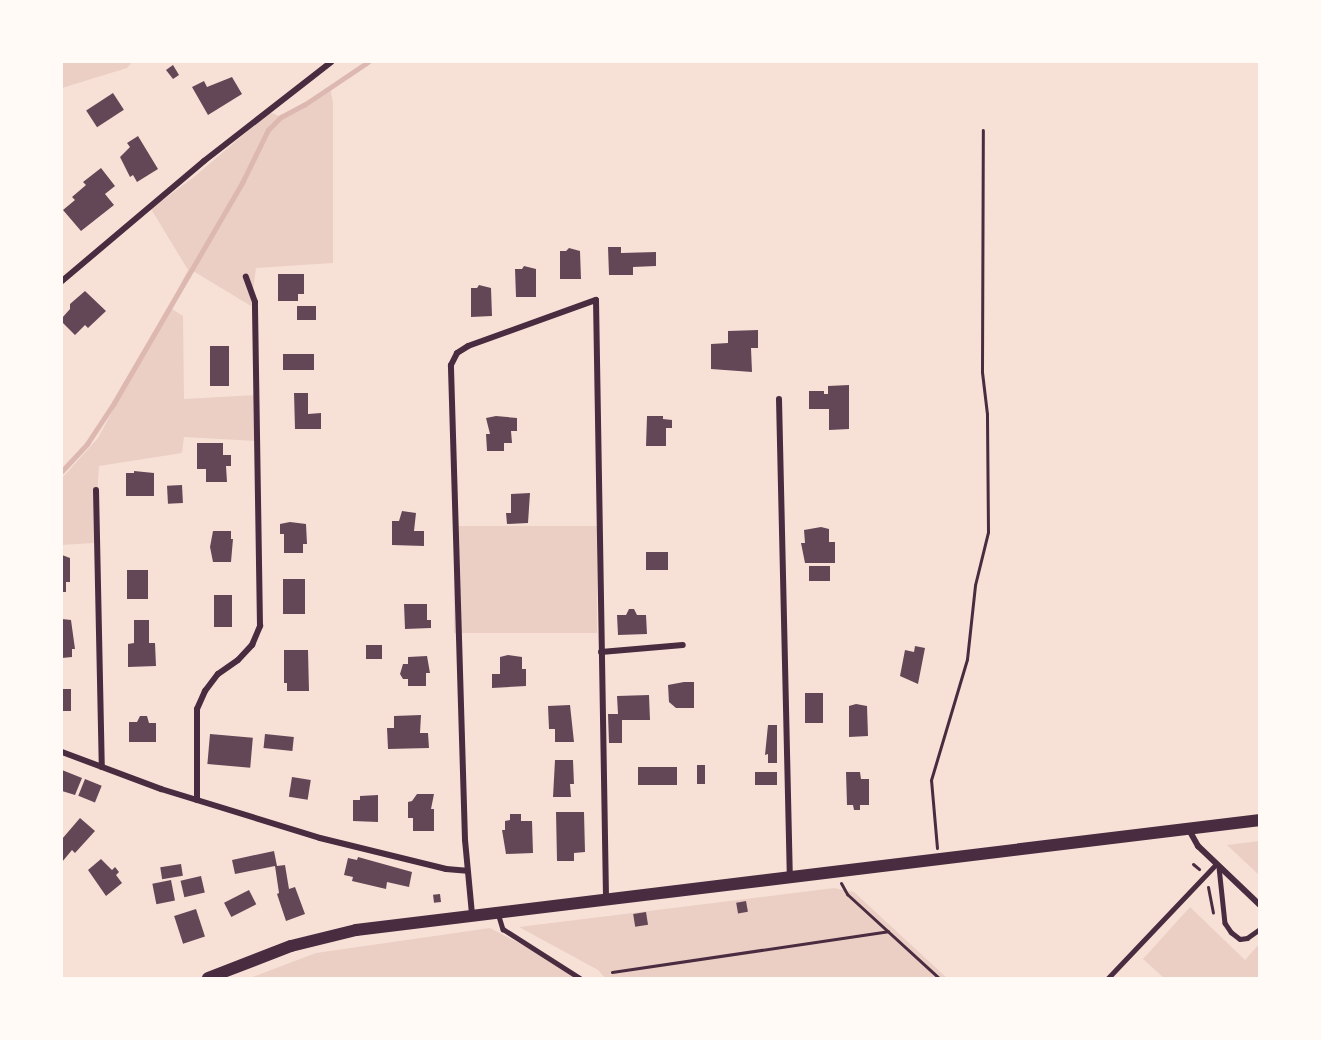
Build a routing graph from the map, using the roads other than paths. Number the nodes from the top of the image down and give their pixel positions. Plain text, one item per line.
1 (331, 62) edge
2 (246, 277) dead end
3 (62, 281) edge
4 (779, 399) dead end
5 (96, 490) dead end
6 (683, 645) dead end
7 (601, 652) junction
8 (62, 752) edge
9 (102, 767) junction
10 (197, 801) junction
11 (1260, 820) edge
12 (1188, 828) junction
13 (1217, 866) junction
14 (467, 871) junction
15 (790, 876) junction
16 (606, 898) junction
17 (1260, 905) edge
18 (497, 911) junction
19 (472, 914) junction
20 (1260, 929) edge
21 (208, 978) edge
22 (580, 978) edge
23 (1108, 978) edge

1 - 3 street
2 - 10 street
4 - 15 street
5 - 9 street
6 - 7 street
7 - 14 street
7 - 16 street
8 - 9 street
9 - 10 street
10 - 14 street
11 - 12 main road
12 - 13 street
12 - 15 main road
13 - 17 street
13 - 20 lane
13 - 23 lane
14 - 19 street
15 - 16 main road
16 - 18 main road
18 - 19 main road
18 - 22 lane
19 - 21 main road

